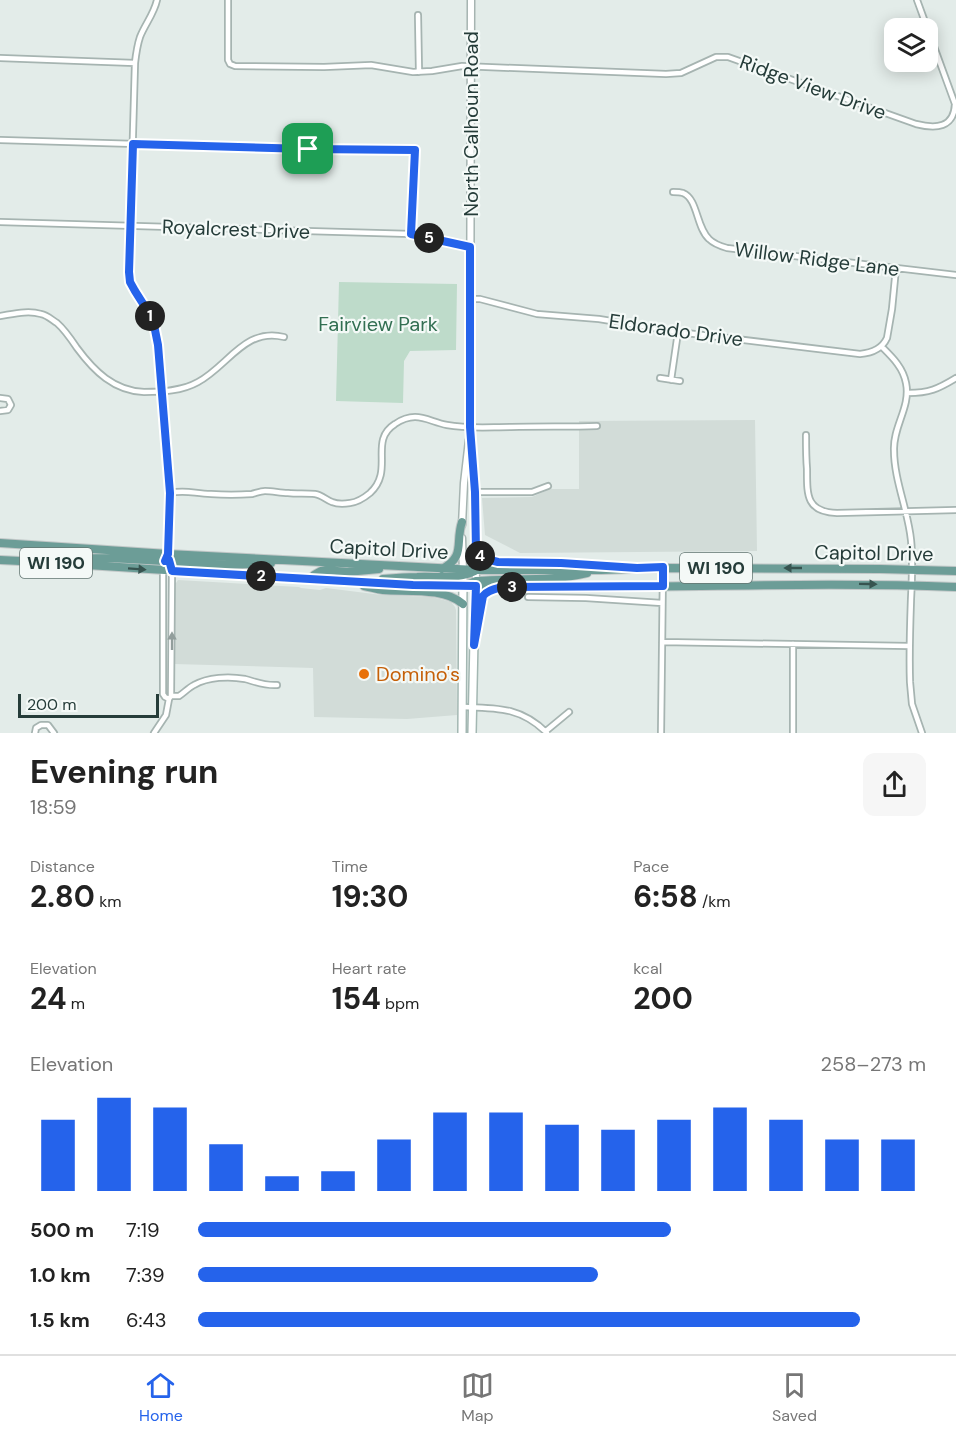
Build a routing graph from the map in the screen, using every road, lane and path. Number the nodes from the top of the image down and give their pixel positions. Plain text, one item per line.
1 (157, 0) edge
2 (228, 0) edge
3 (471, 0) edge
4 (916, 0) edge
5 (418, 15) dead end
6 (0, 58) edge
7 (135, 63) junction
8 (471, 67) junction
9 (419, 72) junction
10 (0, 140) edge
11 (133, 144) junction
12 (673, 192) dead end
13 (0, 222) edge
14 (131, 226) junction
15 (411, 234) junction
16 (470, 247) junction
17 (896, 268) junction
18 (956, 275) edge
19 (470, 299) junction
20 (0, 316) edge
21 (678, 332) junction
22 (284, 337) dead end
23 (881, 346) junction
24 (660, 378) dead end
25 (956, 378) edge
26 (671, 380) junction
27 (680, 381) dead end
28 (162, 391) junction
29 (908, 393) junction
30 (0, 398) edge
31 (0, 411) edge
32 (597, 426) dead end
33 (470, 427) junction
34 (806, 435) dead end
35 (548, 486) dead end
36 (475, 492) junction
37 (170, 493) junction
38 (956, 510) edge
39 (906, 511) junction
40 (462, 522) junction
41 (0, 543) edge
42 (476, 551) junction
43 (0, 560) edge
44 (167, 563) junction
45 (395, 567) junction
46 (663, 567) junction
47 (637, 568) junction
48 (442, 569) junction
49 (476, 570) junction
50 (601, 570) junction
51 (912, 570) junction
52 (956, 571) edge
53 (463, 573) junction
54 (312, 579) junction
55 (339, 581) junction
56 (358, 582) junction
57 (476, 584) junction
58 (911, 585) junction
59 (463, 586) junction
60 (663, 586) junction
61 (502, 587) junction
62 (956, 587) edge
63 (528, 597) dead end
64 (662, 603) junction
65 (463, 604) junction
66 (662, 642) junction
67 (793, 644) junction
68 (474, 645) junction
69 (909, 646) junction
70 (277, 685) dead end
71 (170, 697) junction
72 (463, 707) junction
73 (473, 708) junction
74 (569, 712) dead end
75 (547, 732) edge
76 (35, 733) edge
77 (54, 733) edge
78 (154, 733) edge
79 (462, 733) edge
80 (472, 733) edge
81 (660, 733) edge
82 (793, 733) edge
83 (922, 733) edge

1 - 7 street
2 - 9 street, Ridge View Drive
3 - 8 street, North Calhoun Road
4 - 8 street, Ridge View Drive
5 - 9 street
6 - 7 street
7 - 11 street
8 - 9 street, Ridge View Drive
8 - 16 street, North Calhoun Road
10 - 11 street
11 - 14 street
11 - 15 street
12 - 17 street, Willow Ridge Lane
13 - 14 street, Royalcrest Drive
14 - 15 street, Royalcrest Drive
14 - 28 street
15 - 16 street, Royalcrest Drive
16 - 19 street, North Calhoun Road
17 - 18 street, Willow Ridge Lane
17 - 23 street
19 - 21 street, Eldorado Drive
19 - 33 street, North Calhoun Road
20 - 28 street
21 - 23 street, Eldorado Drive
21 - 26 street
22 - 28 street
23 - 29 street
24 - 26 street
25 - 29 street
26 - 27 street
28 - 37 street
29 - 39 street
30 - 31 street
32 - 33 street
33 - 36 street, North Calhoun Road
33 - 37 street
33 - 40 street, North Calhoun Road
34 - 39 street
35 - 36 street
36 - 42 street, North Calhoun Road
37 - 44 street
38 - 39 street
39 - 51 street
40 - 48 main road
40 - 53 street, North Calhoun Road
41 - 44 main road, Capitol Drive / WI 190
42 - 47 main road
42 - 49 street, North Calhoun Road
43 -> 44 main road, WI 190
44 - 45 main road, Capitol Drive
44 - 54 main road, Capitol Drive / WI 190
71 -> 44 street
44 - 71 street
45 - 48 main road, Capitol Drive
45 - 54 main road
46 - 47 main road, Capitol Drive / WI 190
51 -> 46 main road, Capitol Drive / WI 190
46 - 60 street
47 - 50 main road, Capitol Drive / WI 190
48 - 53 main road, Capitol Drive
49 - 50 main road, Capitol Drive / WI 190
49 - 53 main road
49 - 57 street, North Calhoun Road
50 - 57 main road
51 - 52 main road, Capitol Drive / WI 190
51 - 58 street
53 - 56 main road
53 - 59 main road, North Calhoun Road
54 - 55 main road, Capitol Drive / WI 190
55 - 56 main road, Capitol Drive / WI 190
55 - 65 main road
56 - 59 main road, Capitol Drive / WI 190
57 - 59 main road
57 - 61 main road, Capitol Drive / WI 190
57 - 68 main road, North Calhoun Road
60 -> 58 main road, Capitol Drive / WI 190
58 - 62 main road, Capitol Drive / WI 190
58 - 69 street
59 - 65 main road, North Calhoun Road
60 - 61 main road, Capitol Drive / WI 190
60 - 64 street
61 - 68 main road
63 - 64 street
64 - 66 street
65 - 72 main road, North Calhoun Road
66 - 67 street
66 - 81 street
67 - 69 street
67 - 82 street
68 - 73 main road, North Calhoun Road
69 - 83 street
70 - 71 street
71 - 78 street
72 - 73 street
72 - 79 main road, North Calhoun Road
73 - 75 street
73 - 80 main road, North Calhoun Road
74 - 75 street
76 - 77 street

